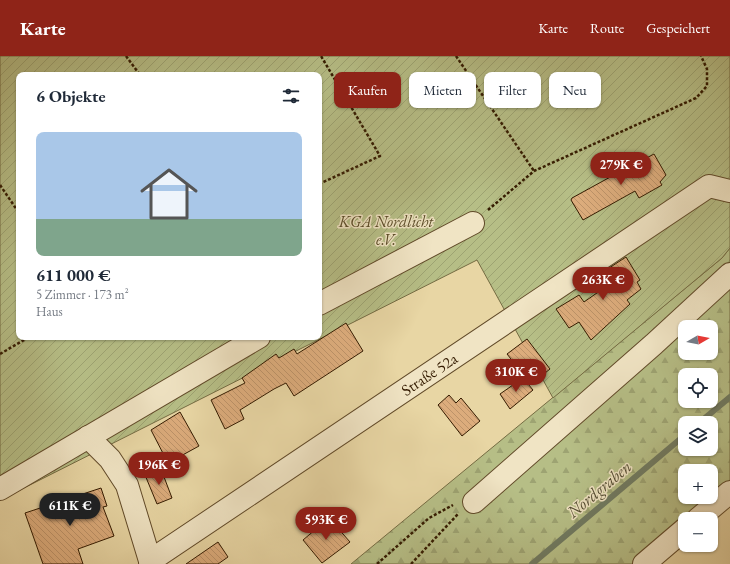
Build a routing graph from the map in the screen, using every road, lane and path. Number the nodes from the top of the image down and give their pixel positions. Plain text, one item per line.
1 (126, 56) edge
2 (321, 56) edge
3 (456, 56) edge
4 (701, 56) edge
5 (138, 72) edge
6 (534, 171) junction
7 (322, 183) edge
8 (0, 185) edge
9 (730, 192) edge
10 (16, 209) edge
11 (472, 223) joint
12 (730, 274) edge
13 (322, 302) edge
14 (25, 340) edge
15 (254, 340) edge
16 (0, 354) edge
17 (88, 437) junction
18 (0, 489) edge
19 (730, 492) edge
20 (474, 502) junction
21 (706, 512) edge
22 (678, 536) edge
23 (151, 562) edge
24 (377, 564) edge
25 (411, 564) edge
26 (644, 564) edge

1 - 5 path
2 - 7 path
3 - 6 path
4 - 6 path
6 - 11 path
8 - 10 path
9 - 23 lane, Straße 52a
11 - 13 lane
12 - 20 lane
14 - 16 path
15 - 17 lane
17 - 18 lane
17 - 23 lane, Straße 52a
19 - 21 lane
20 - 24 path
20 - 25 path
22 - 26 lane

